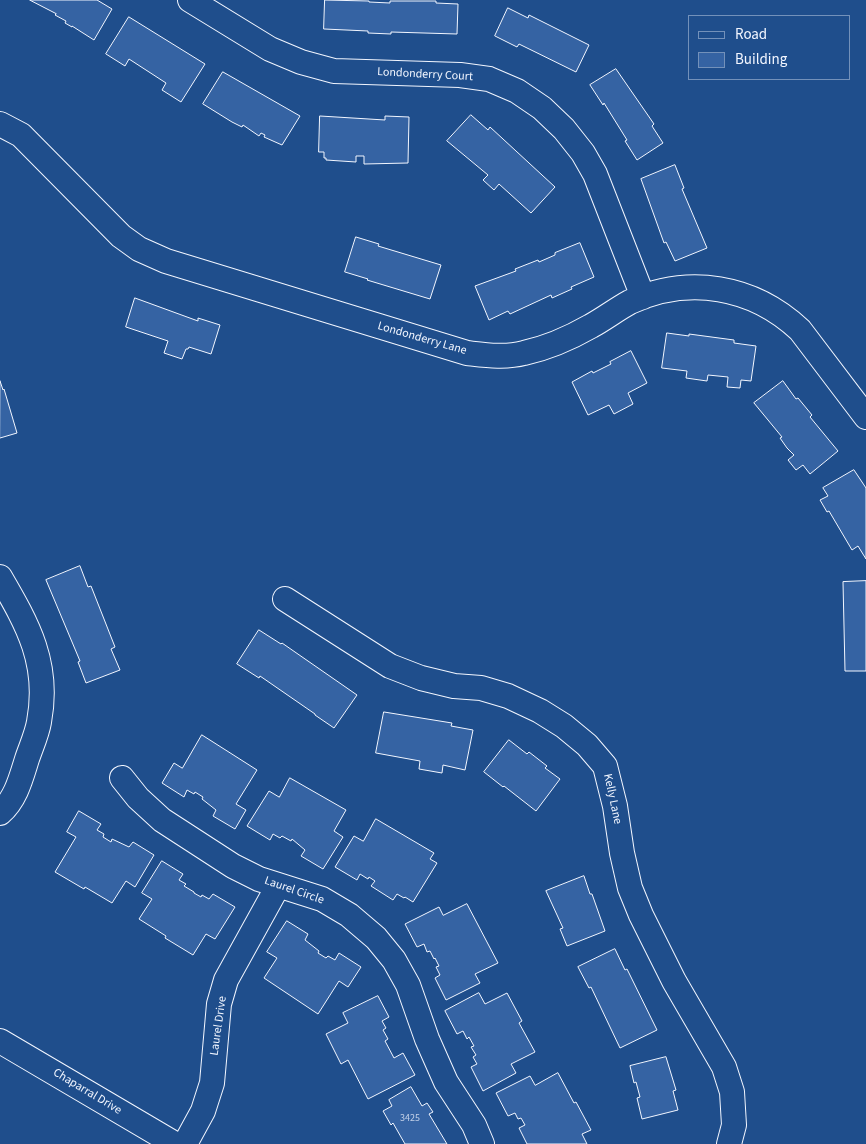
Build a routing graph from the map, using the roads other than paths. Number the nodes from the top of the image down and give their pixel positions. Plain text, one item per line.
1 (190, 0) edge
2 (0, 124) edge
3 (643, 297) junction
4 (866, 417) edge
5 (0, 577) edge
6 (285, 599) dead end
7 (122, 778) dead end
8 (0, 813) edge
9 (278, 886) junction
10 (0, 1041) edge
11 (175, 1144) edge
12 (185, 1144) edge
13 (482, 1144) edge
14 (729, 1144) edge

1 - 3 street, Londonderry Court
2 - 3 street, Londonderry Lane
3 - 4 street, Londonderry Lane
5 - 8 street
6 - 14 street, Kelly Lane
7 - 9 street, Laurel Circle
9 - 12 street, Laurel Drive
9 - 13 street, Laurel Circle
10 - 11 street, Chaparral Drive

